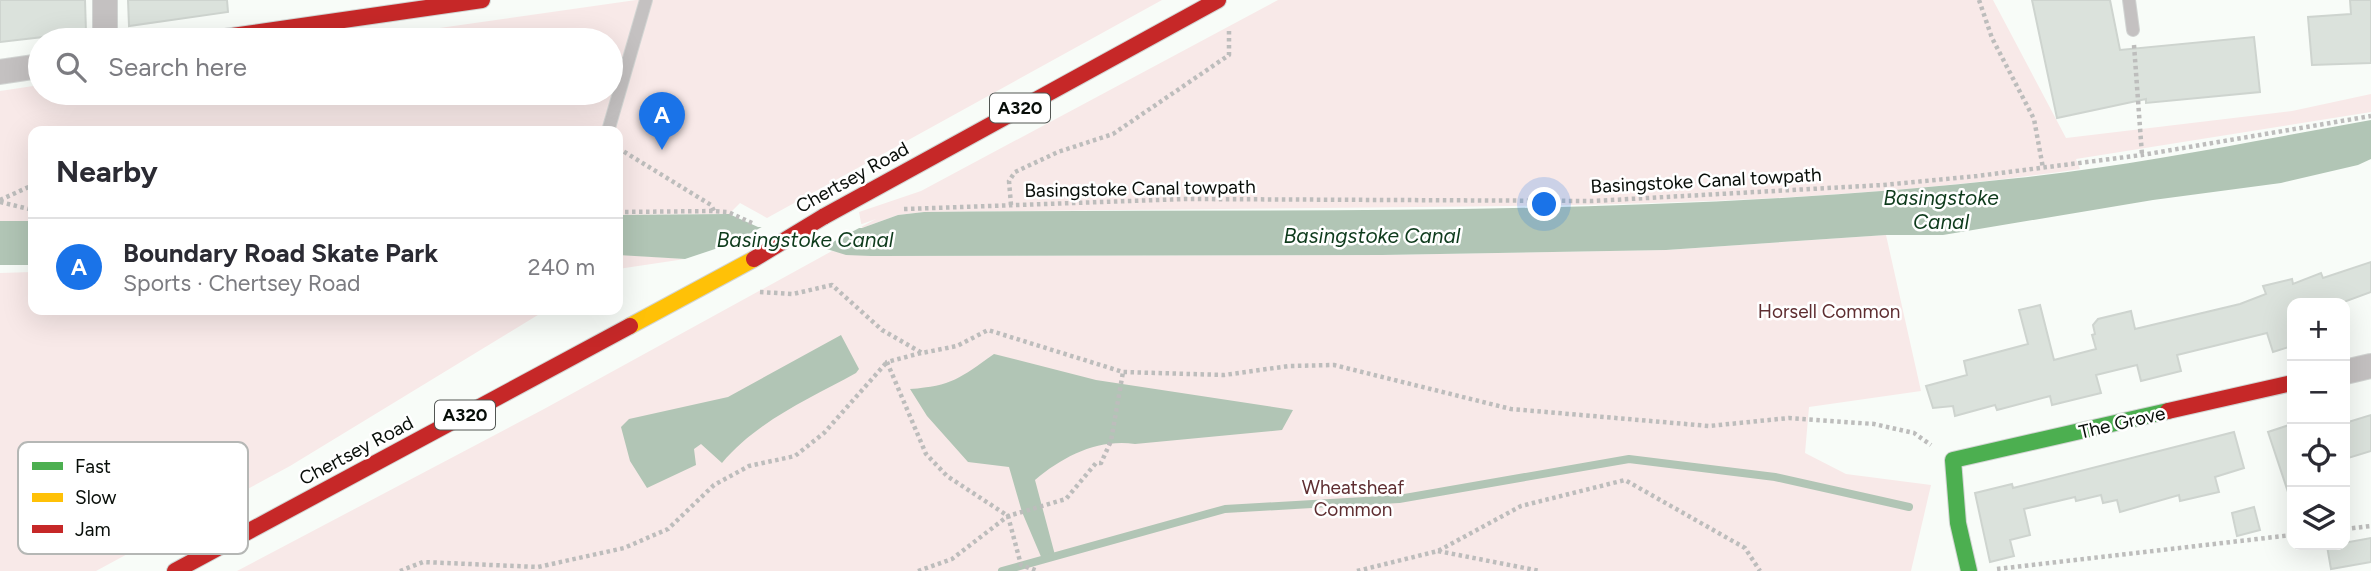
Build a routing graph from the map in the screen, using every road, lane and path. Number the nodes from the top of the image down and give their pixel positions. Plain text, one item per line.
1 (105, 0) edge
2 (482, 0) edge
3 (646, 0) edge
4 (1218, 0) edge
5 (1979, 0) edge
6 (2129, 0) edge
7 (1229, 21) dead end
8 (106, 28) edge
9 (287, 28) edge
10 (2133, 30) joint
11 (28, 68) edge
12 (0, 72) edge
13 (623, 79) edge
14 (616, 105) edge
15 (2371, 116) edge
16 (609, 126) edge
17 (623, 151) edge
18 (2142, 155) junction
19 (2043, 168) junction
20 (28, 187) edge
21 (0, 201) edge
22 (1011, 205) junction
23 (911, 208) dead end
24 (28, 209) edge
25 (623, 212) edge
26 (754, 291) dead end
27 (922, 353) junction
28 (887, 362) junction
29 (2371, 366) edge
30 (2350, 371) edge
31 (1123, 372) junction
32 (2287, 384) edge
33 (1952, 464) junction
34 (1008, 516) junction
35 (2371, 526) edge
36 (2350, 528) edge
37 (248, 532) edge
38 (2287, 537) edge
39 (1438, 551) junction
40 (207, 554) edge
41 (1376, 569) edge
42 (1996, 569) edge
43 (175, 571) edge
44 (400, 571) edge
45 (918, 571) edge
46 (1037, 571) edge
47 (1357, 571) edge
48 (1540, 571) edge
49 (1760, 571) edge
50 (1969, 571) edge

1 - 8 street
2 - 9 main road
3 - 13 lane
4 - 37 main road, Chertsey Road / A320, bridge
5 - 19 path
6 - 10 lane
7 - 22 path
10 - 18 path
11 - 12 street
14 - 16 lane
15 - 18 path, Basingstoke Canal towpath
17 - 25 path
18 - 19 path, Basingstoke Canal towpath
19 - 22 path, Basingstoke Canal towpath
20 - 21 path
21 - 24 path
22 - 23 path, Basingstoke Canal towpath
26 - 27 path
27 - 28 path
27 - 31 path
28 - 34 path
28 - 44 path
29 - 30 street
31 - 33 path
31 - 34 path
32 - 33 main road, The Grove
33 - 50 main road
34 - 45 path
34 - 46 path
35 - 36 path
38 - 42 path
39 - 41 path
39 - 48 path
39 - 49 path
40 - 43 main road, Chertsey Road / A320, bridge
41 - 47 path

